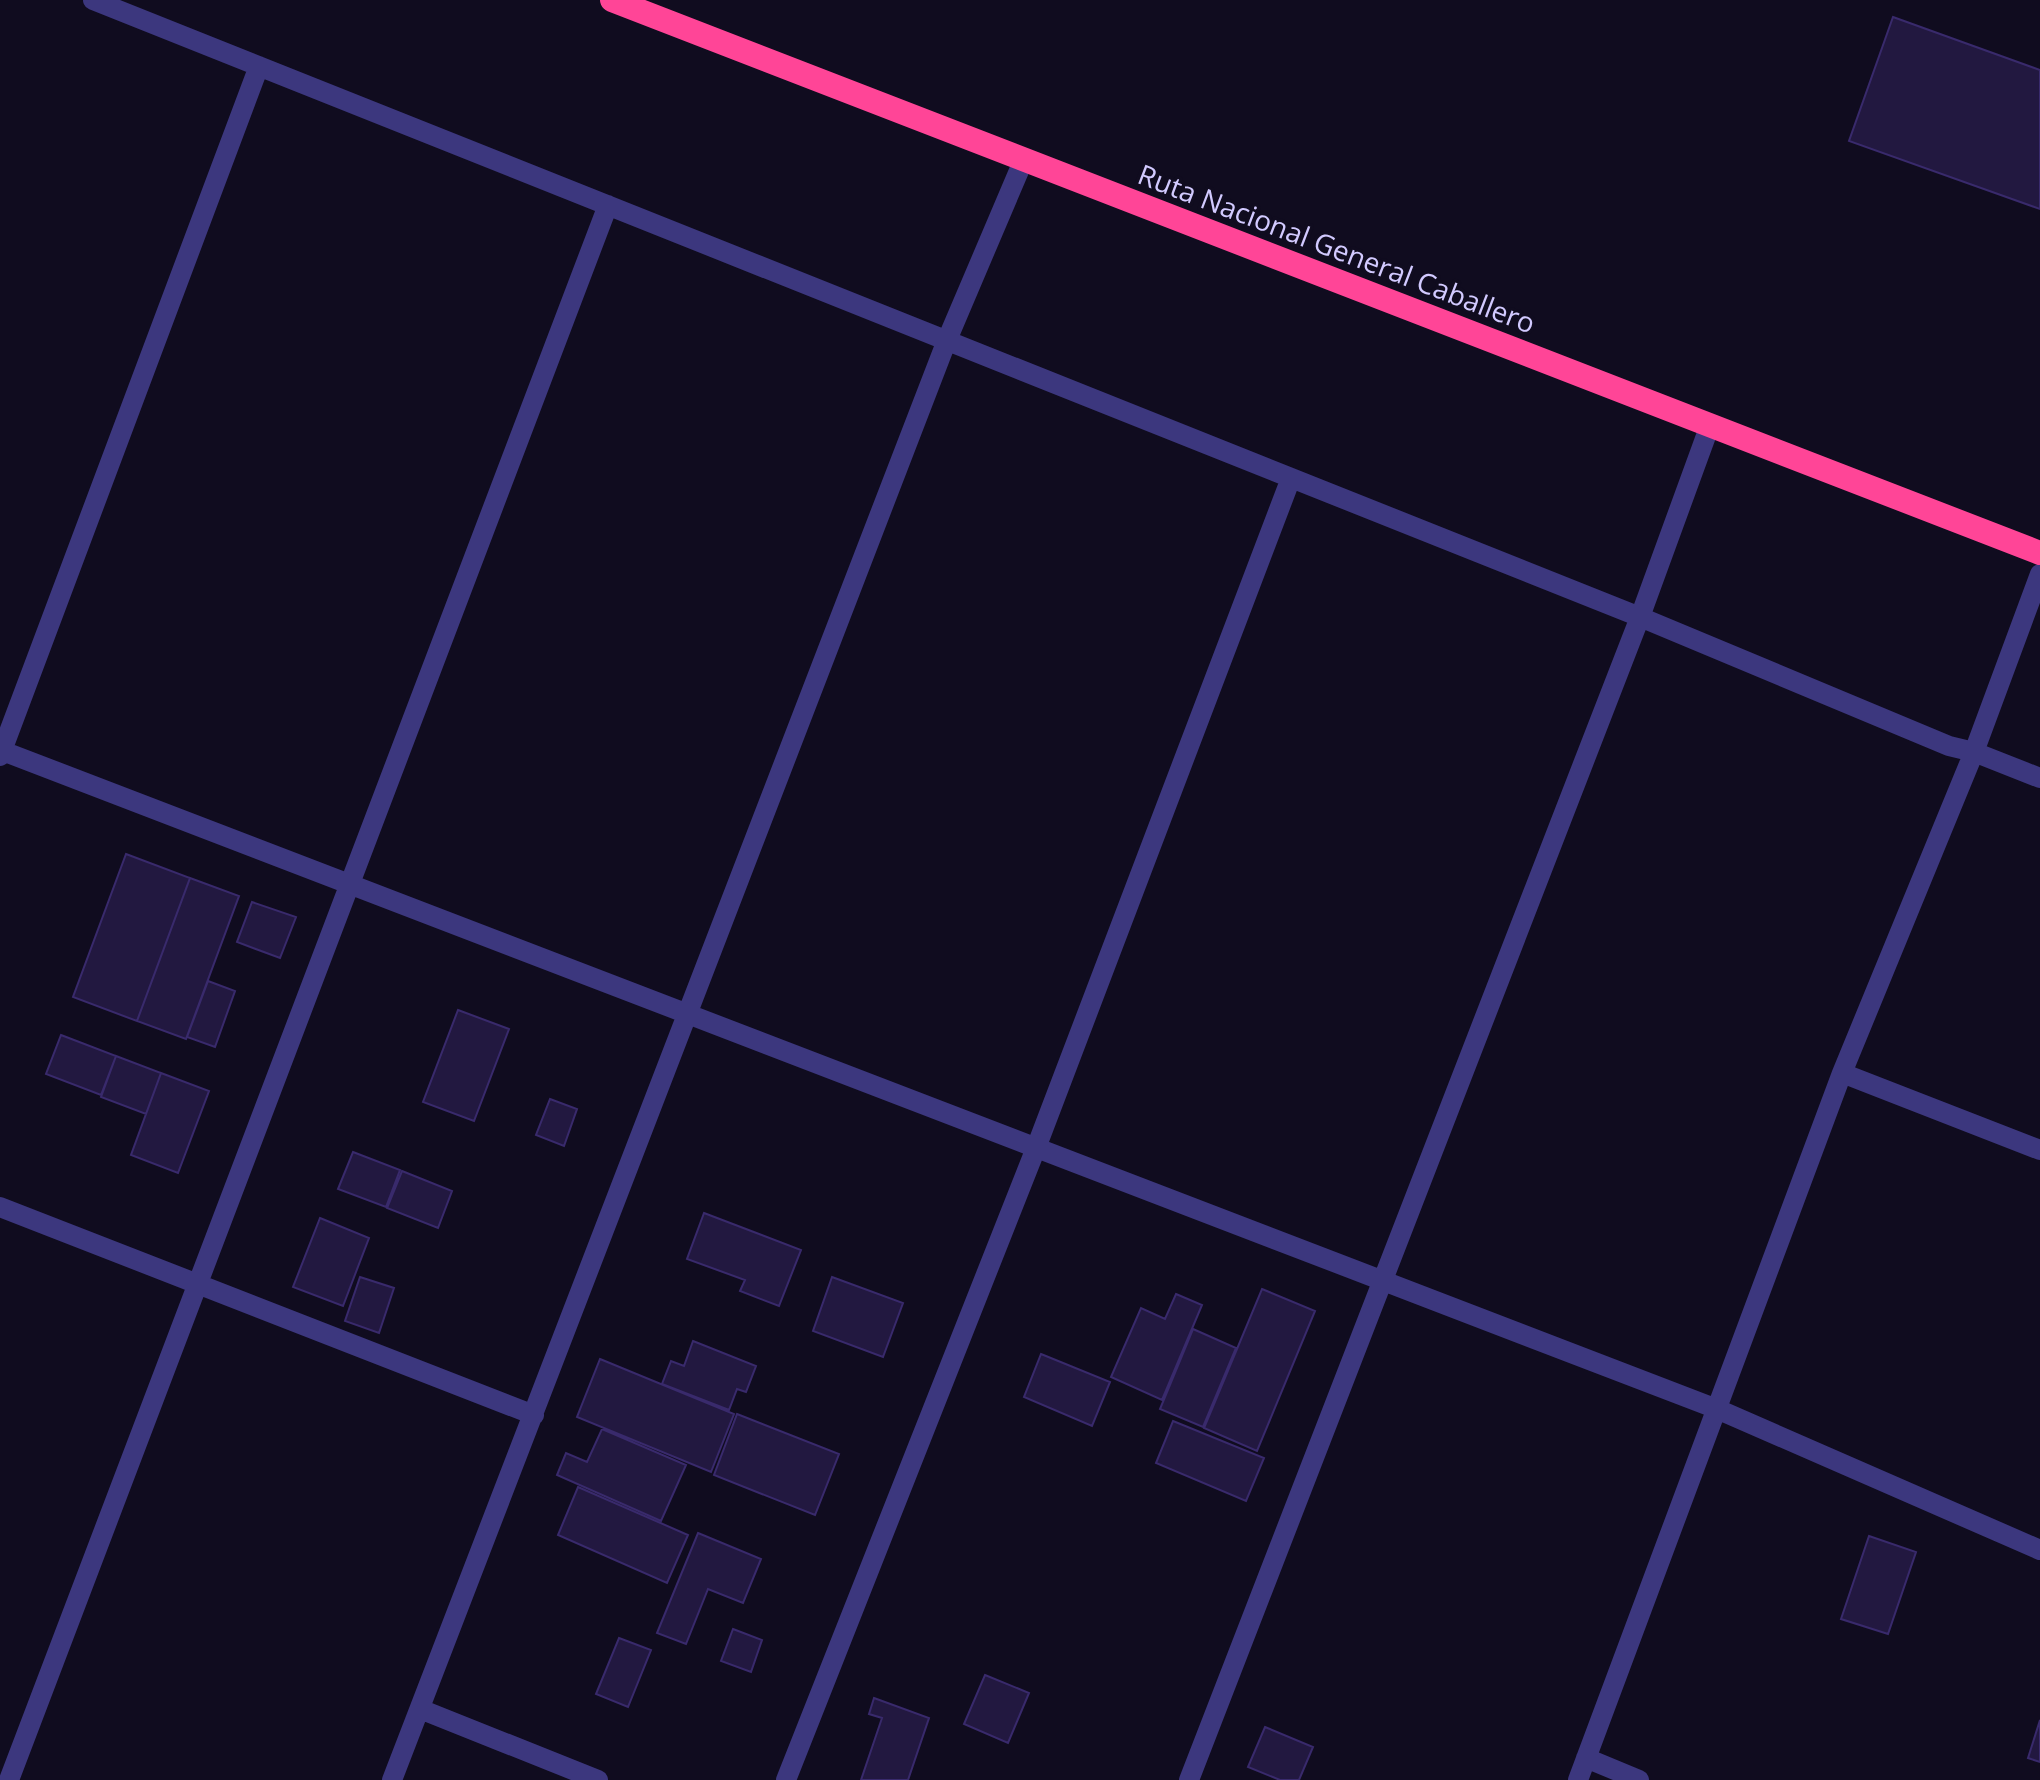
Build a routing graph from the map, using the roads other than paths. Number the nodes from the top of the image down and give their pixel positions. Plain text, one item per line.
1 (93, 0) edge
2 (612, 0) edge
3 (259, 66) junction
4 (1024, 159) junction
5 (608, 205) junction
6 (947, 340) junction
7 (1710, 425) junction
8 (1291, 478) junction
9 (2040, 553) edge
10 (2040, 574) edge
11 (1640, 617) junction
12 (1, 752) edge
13 (1974, 752) junction
14 (2040, 778) edge
15 (350, 884) junction
16 (688, 1014) junction
17 (1842, 1073) junction
18 (1036, 1148) junction
19 (2040, 1150) edge
20 (0, 1207) edge
21 (1382, 1281) junction
22 (197, 1284) junction
23 (1717, 1409) junction
24 (534, 1415) junction
25 (2040, 1550) edge
26 (420, 1709) junction
27 (1586, 1758) junction
28 (9, 1780) edge
29 (392, 1780) edge
30 (598, 1780) edge
31 (786, 1780) edge
32 (1189, 1780) edge
33 (1578, 1780) edge
34 (1639, 1780) edge

1 - 3 street
2 - 4 highway, Ruta Nacional General Caballero
3 - 5 street
3 - 12 street
4 - 6 street
4 - 7 highway, Ruta Nacional General Caballero
5 - 6 street
5 - 15 street
6 - 8 street
6 - 16 street
7 - 9 highway, Ruta Nacional General Caballero
7 - 11 street
8 - 11 street
8 - 18 street
10 - 13 street
11 - 13 street
11 - 21 street
12 - 15 street
13 - 14 street
13 - 17 street
15 - 16 street
15 - 22 street
16 - 18 street
16 - 24 street
17 - 19 street
17 - 23 street
18 - 21 street
18 - 31 street
20 - 22 street
21 - 23 street
21 - 32 street
22 - 24 street
22 - 28 street
23 - 25 street
23 - 27 street
24 - 26 street
26 - 29 street
26 - 30 street
27 - 33 street
27 - 34 street

